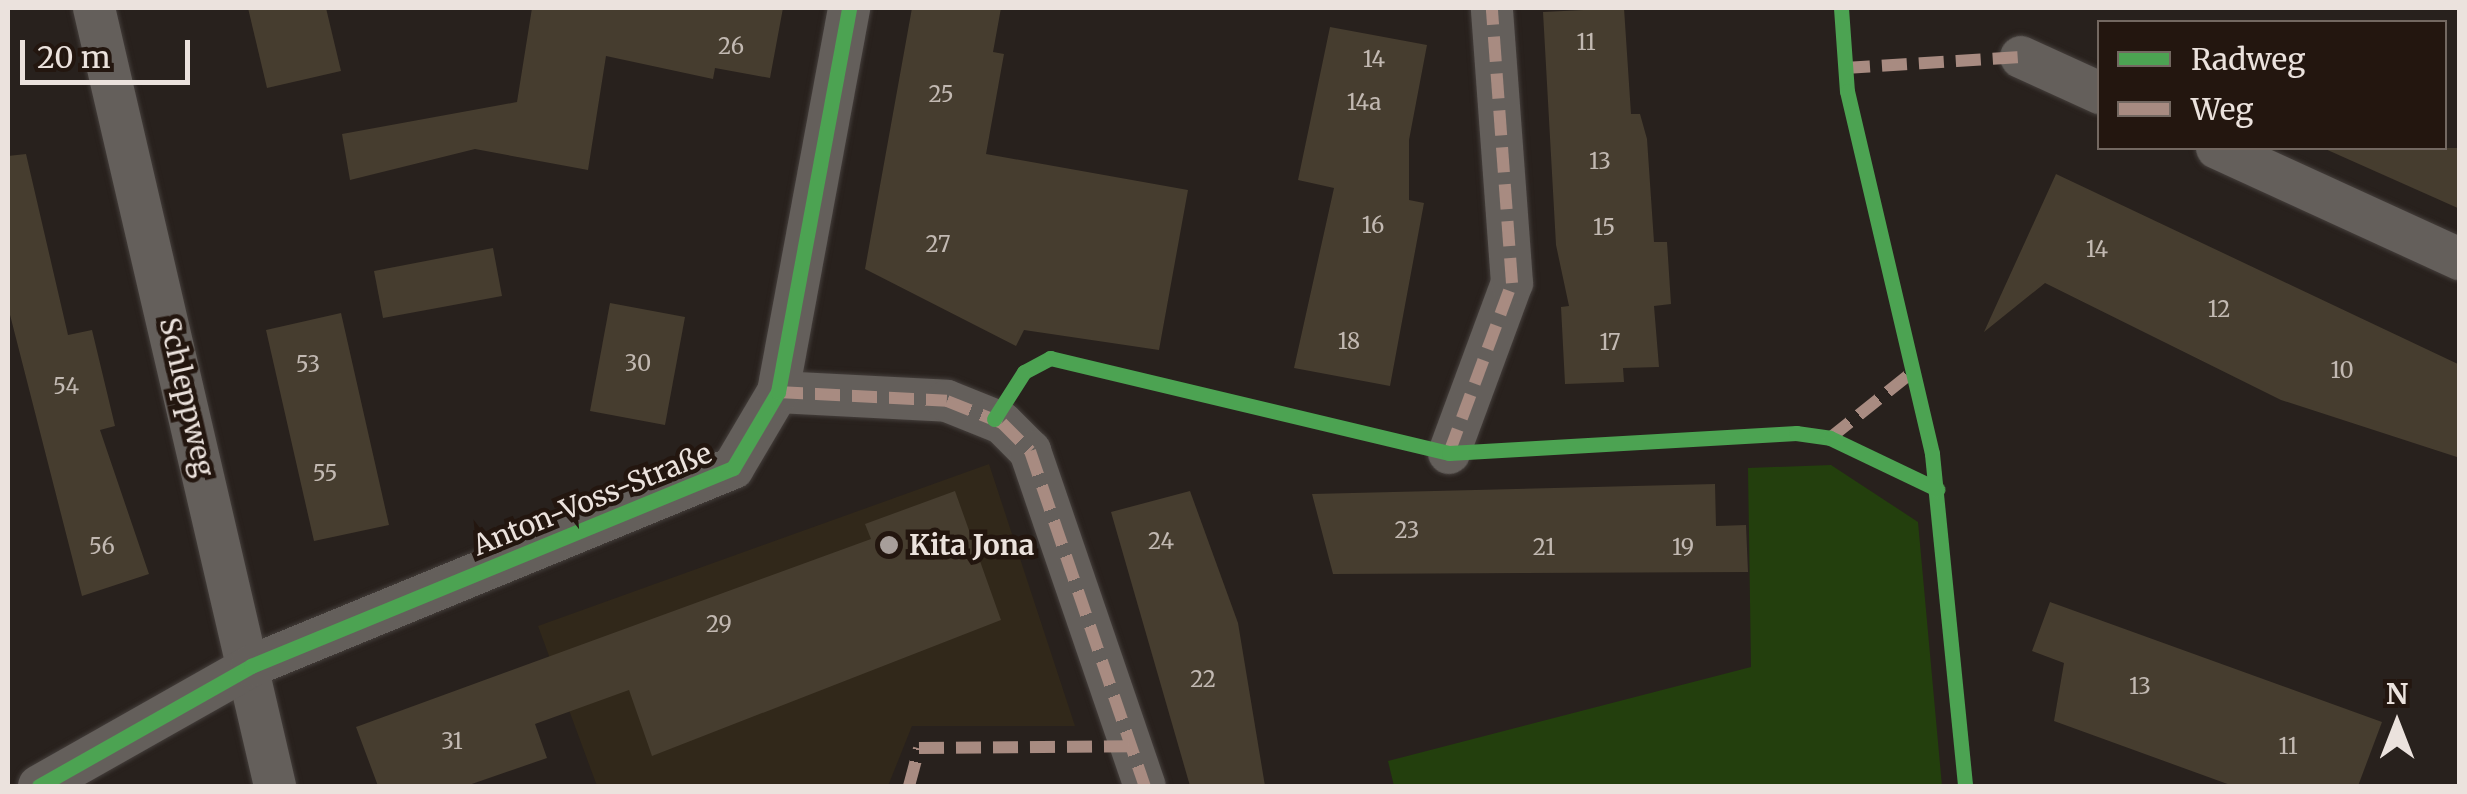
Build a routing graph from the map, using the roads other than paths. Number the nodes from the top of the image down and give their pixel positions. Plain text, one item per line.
1 (94, 8) edge
2 (849, 8) edge
3 (1492, 8) edge
4 (2021, 57) dead end
5 (2097, 92) edge
6 (2222, 150) edge
7 (2460, 259) edge
8 (778, 392) junction
9 (1449, 453) dead end
10 (251, 666) junction
11 (40, 786) edge
12 (275, 786) edge
13 (1144, 786) edge

1 - 10 street, Schleppweg
2 - 8 street, Anton-Voss-Straße
3 - 9 street
4 - 5 street
6 - 7 street
8 - 10 street, Anton-Voss-Straße
8 - 13 street
10 - 11 street, Anton-Voss-Straße
10 - 12 street, Schleppweg

